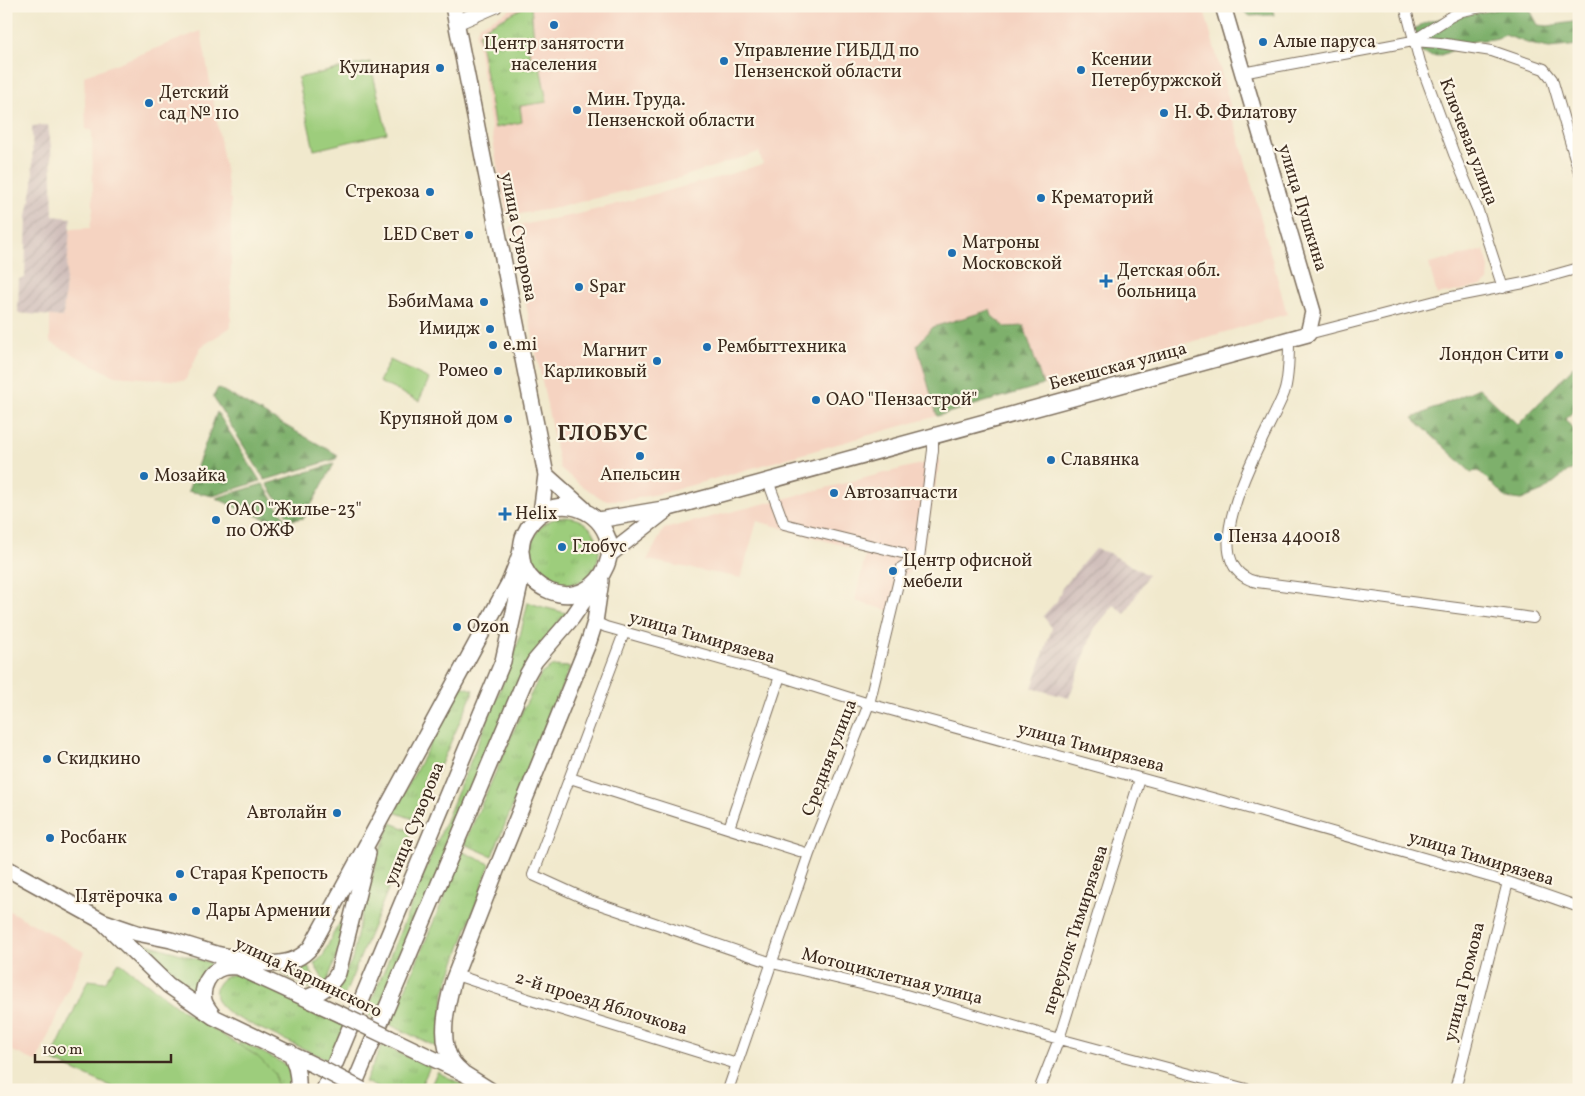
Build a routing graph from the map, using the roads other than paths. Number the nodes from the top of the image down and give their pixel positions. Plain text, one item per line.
1 (453, 6) edge
2 (495, 6) edge
3 (1223, 6) edge
4 (1405, 6) edge
5 (1486, 6) edge
6 (456, 23) junction
7 (1413, 41) junction
8 (1242, 73) junction
9 (1579, 172) edge
10 (1579, 268) edge
11 (1503, 288) junction
12 (1308, 334) junction
13 (1289, 340) junction
14 (933, 436) junction
15 (546, 475) junction
16 (768, 482) junction
17 (669, 508) junction
18 (586, 511) junction
19 (542, 512) junction
20 (598, 520) junction
21 (521, 552) junction
22 (902, 553) dead end
23 (610, 554) junction
24 (524, 568) junction
25 (601, 577) junction
26 (1533, 618) dead end
27 (595, 622) junction
28 (624, 632) junction
29 (780, 676) junction
30 (869, 704) junction
31 (570, 778) junction
32 (1140, 779) junction
33 (728, 828) junction
34 (374, 830) junction
35 (809, 854) junction
36 (6, 868) edge
37 (1508, 882) junction
38 (1579, 908) edge
39 (102, 921) junction
40 (216, 954) junction
41 (772, 963) junction
42 (238, 967) junction
43 (456, 974) junction
44 (306, 998) junction
45 (214, 1017) junction
46 (1059, 1039) junction
47 (290, 1052) junction
48 (737, 1064) junction
49 (463, 1073) junction
50 (485, 1088) edge
51 (298, 1090) edge
52 (324, 1090) edge
53 (352, 1090) edge
54 (362, 1090) edge
55 (728, 1090) edge
56 (1039, 1090) edge
57 (1250, 1090) edge
58 (1455, 1090) edge

1 - 6 main road, улица Суворова
2 - 6 main road
3 - 8 main road, улица Пушкина
4 - 7 street, Ключевая улица
5 - 7 street
6 - 15 main road, улица Суворова
7 - 8 street
7 - 9 street
7 - 11 street, Ключевая улица
8 - 12 main road, улица Пушкина
10 - 11 street, Бекешская улица
11 - 12 street, Бекешская улица
12 - 13 main road, Бекешская улица
13 - 14 main road, Бекешская улица
13 - 26 street
14 - 16 main road, Бекешская улица
14 - 30 street, Средняя улица
15 - 18 main road
15 - 19 main road, улица Суворова
16 - 17 main road, Бекешская улица
16 - 22 street
17 - 20 main road, Бекешская улица
17 - 23 main road, Бекешская улица
18 - 19 main road
18 - 20 main road
19 - 21 main road
20 - 23 main road
21 - 24 main road
21 - 34 main road
23 - 25 main road
24 - 25 main road
24 - 52 main road, улица Суворова
25 - 27 main road
25 - 53 main road
27 - 28 street, улица Тимирязева
27 - 43 main road
28 - 29 street, улица Тимирязева
28 - 31 street
29 - 30 street, улица Тимирязева
29 - 33 street
30 - 32 street, улица Тимирязева
30 - 35 street, Средняя улица
31 - 33 street
31 - 41 street, Мотоциклетная улица
32 - 37 street, улица Тимирязева
32 - 46 street, переулок Тимирязева
33 - 35 street
34 - 40 main road
34 - 44 main road
35 - 41 street, Средняя улица
36 - 39 main road, улица Карпинского
37 - 38 street, улица Тимирязева
37 - 58 street, улица Громова
39 - 40 main road, улица Карпинского
39 - 45 main road, улица Карпинского
40 - 42 main road, улица Карпинского
41 - 46 street, Мотоциклетная улица
41 - 48 street, Средняя улица
42 - 44 main road, улица Карпинского
42 - 45 main road
43 - 48 street, 2-й проезд Яблочкова
43 - 49 main road
44 - 49 main road, улица Карпинского, bridge
45 - 47 main road, улица Карпинского
46 - 56 street, переулок Тимирязева
46 - 57 street, Мотоциклетная улица
47 - 51 main road
47 - 54 main road, улица Карпинского, bridge
48 - 55 street, Средняя улица
49 - 50 main road, улица Карпинского

